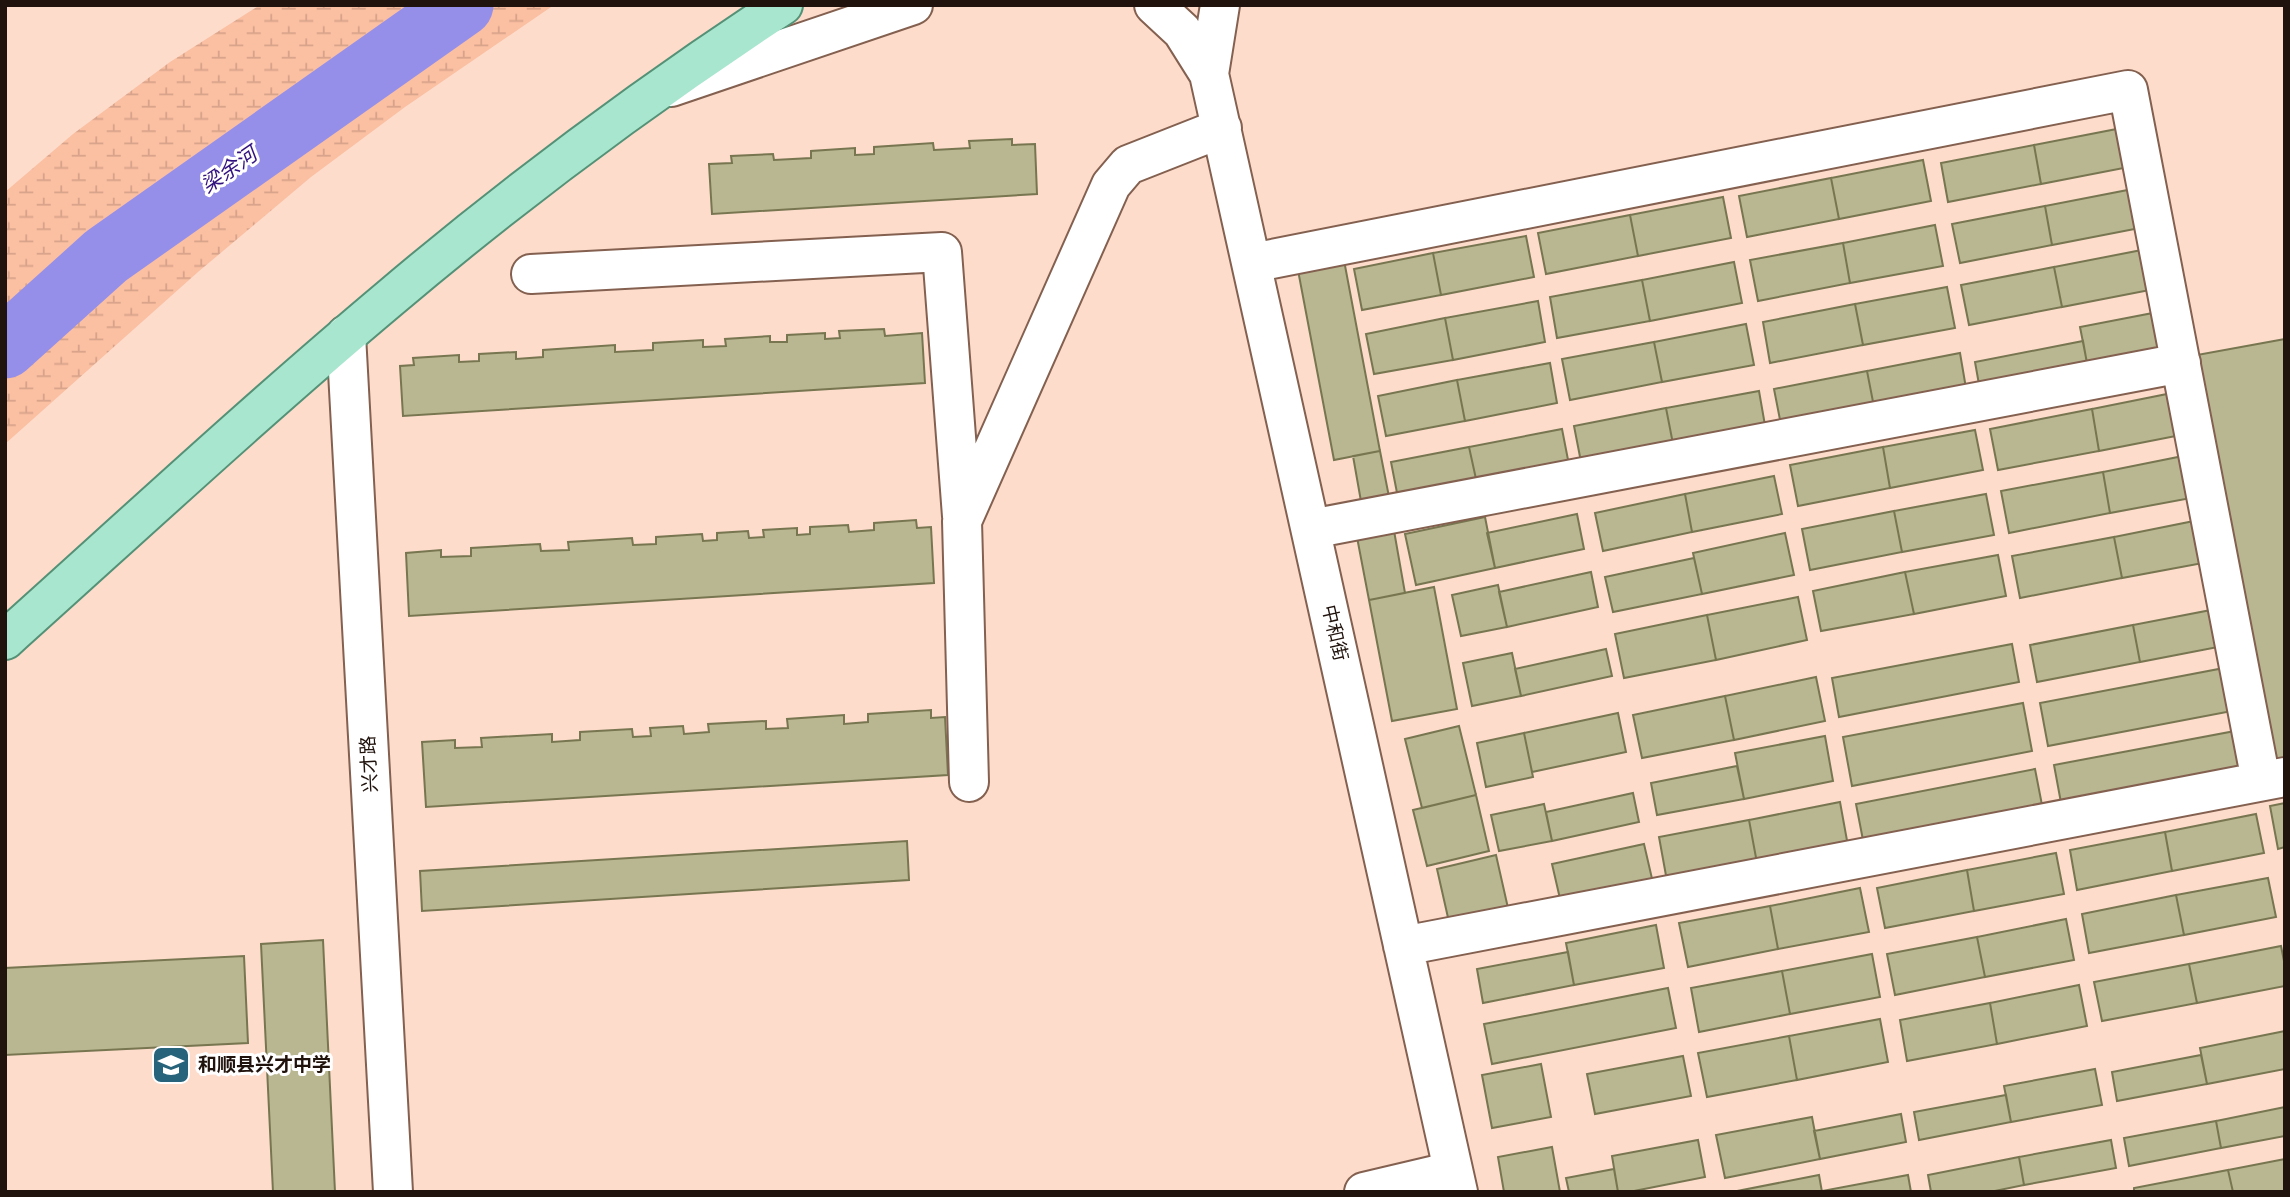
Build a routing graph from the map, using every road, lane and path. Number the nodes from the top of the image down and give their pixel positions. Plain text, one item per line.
1 (783, 5) edge
2 (913, 5) edge
3 (1154, 5) edge
4 (1220, 5) edge
5 (1209, 74) junction
6 (652, 93) junction
7 (1222, 128) junction
8 (1252, 263) junction
9 (531, 274) dead end
10 (346, 335) junction
11 (2181, 363) junction
12 (962, 521) junction
13 (1311, 529) junction
14 (5, 640) edge
15 (2273, 779) edge
16 (968, 782) dead end
17 (1403, 946) junction
18 (1455, 1181) edge
19 (393, 1192) edge
20 (1364, 1192) edge

1 - 6 main road
2 - 6 street
3 - 5 street
4 - 5 street
5 - 7 street, 中和街
6 - 10 main road
7 - 8 street, 中和街
7 - 12 street
8 - 11 street
8 - 13 street, 中和街
9 - 12 street
10 - 14 main road
10 - 19 street, 兴才路
11 - 13 street
11 - 15 street
12 - 16 street
13 - 17 street, 中和街
15 - 17 street
17 - 18 street, 中和街
18 - 20 street

